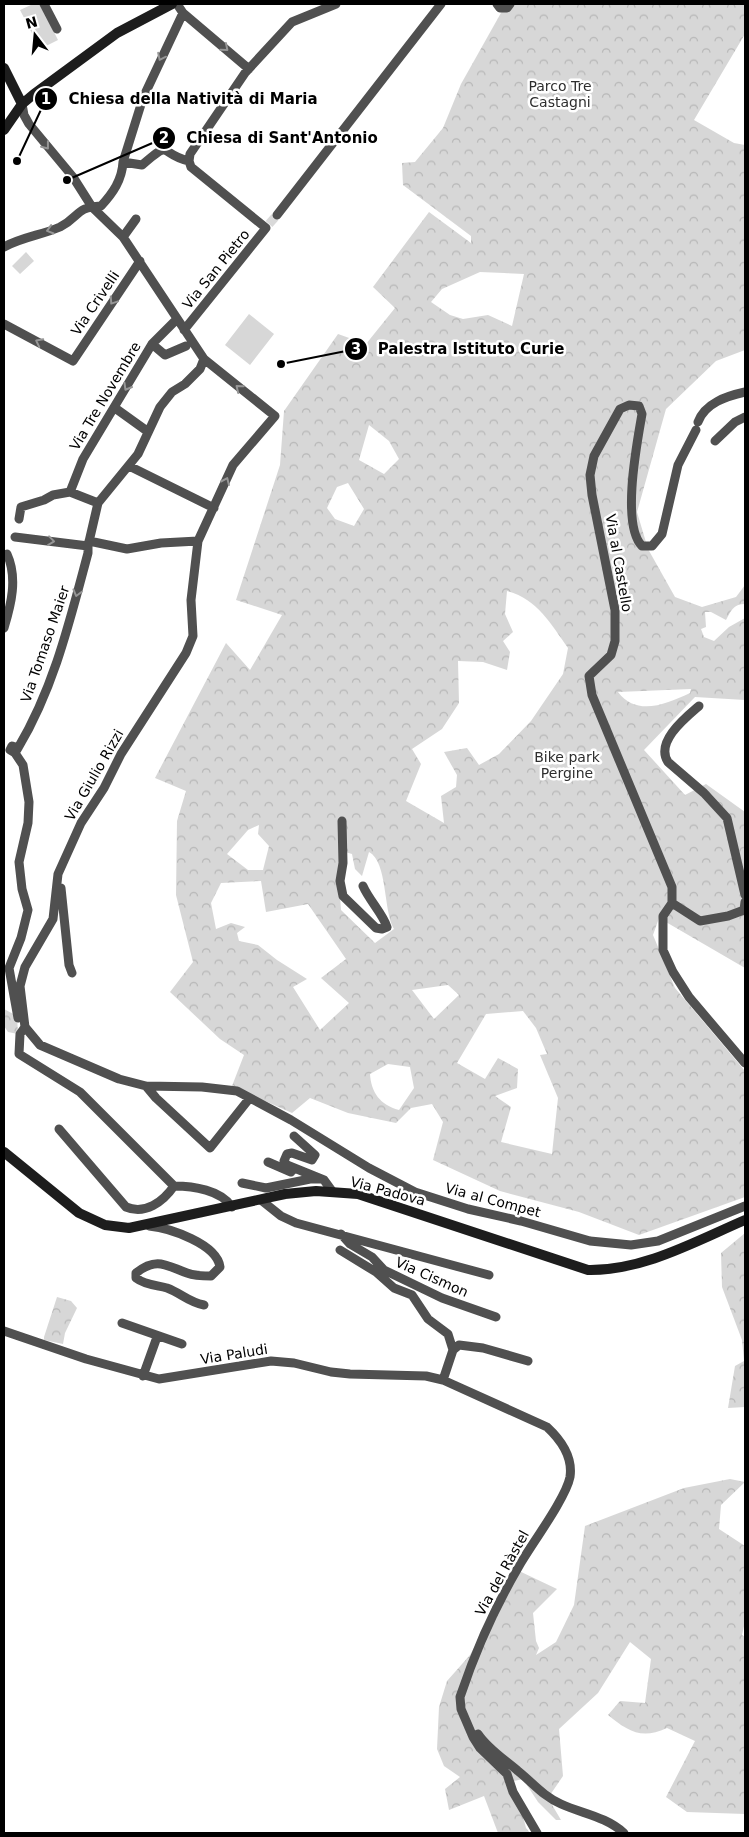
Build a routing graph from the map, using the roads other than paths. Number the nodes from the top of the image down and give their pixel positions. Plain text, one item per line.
1 (44, 4) edge
2 (172, 4) edge
3 (177, 4) edge
4 (336, 4) edge
5 (441, 4) edge
6 (496, 4) edge
7 (510, 4) edge
8 (183, 13) junction
9 (57, 29) dead end
10 (4, 68) edge
11 (249, 69) junction
12 (22, 104) junction
13 (4, 130) edge
14 (189, 161) junction
15 (122, 162) junction
16 (92, 207) junction
17 (277, 215) tunnel mouth
18 (136, 219) dead end
19 (122, 237) junction
20 (4, 247) edge
21 (140, 261) junction
22 (176, 320) junction
23 (4, 324) edge
24 (184, 330) junction
25 (152, 344) junction
26 (186, 346) dead end
27 (204, 359) junction
28 (745, 392) edge
29 (115, 408) junction
30 (745, 416) edge
31 (146, 431) junction
32 (715, 441) dead end
33 (129, 466) junction
34 (70, 492) junction
35 (98, 503) junction
36 (214, 508) junction
37 (19, 519) dead end
38 (15, 537) dead end
39 (198, 541) junction
40 (88, 544) junction
41 (7, 554) dead end
42 (4, 628) edge
43 (699, 706) dead end
44 (12, 751) edge
45 (342, 821) dead end
46 (58, 883) junction
47 (363, 886) dead end
48 (745, 895) edge
49 (745, 902) edge
50 (672, 903) junction
51 (72, 973) dead end
52 (25, 1027) junction
53 (745, 1063) edge
54 (146, 1086) junction
55 (249, 1099) junction
56 (59, 1129) dead end
57 (294, 1136) dead end
58 (4, 1152) edge
59 (268, 1162) dead end
60 (310, 1179) junction
61 (324, 1180) junction
62 (242, 1183) dead end
63 (174, 1186) junction
64 (332, 1191) junction
65 (261, 1200) junction
66 (232, 1206) junction
67 (745, 1206) edge
68 (745, 1220) edge
69 (149, 1226) junction
70 (340, 1234) junction
71 (340, 1250) dead end
72 (489, 1275) dead end
73 (204, 1305) dead end
74 (496, 1317) dead end
75 (122, 1323) dead end
76 (4, 1331) edge
77 (157, 1337) junction
78 (182, 1344) dead end
79 (454, 1350) junction
80 (528, 1361) dead end
81 (143, 1376) junction
82 (443, 1380) junction
83 (466, 1721) junction
84 (537, 1833) edge
85 (624, 1833) edge

1 - 9 street
2 - 12 main road
3 - 8 street
4 - 11 street
5 - 17 street
6 - 7 street
8 -> 11 street
8 -> 15 street
10 - 12 main road
11 - 14 street
12 - 13 main road
12 -> 16 street
14 - 15 street, Via San Pietro
14 - 24 street, Via San Pietro
15 - 16 street
16 - 19 street
16 -> 20 street
18 - 19 street
19 - 21 street
21 - 22 street
21 -> 23 street, Via Crivelli
22 - 24 street
22 - 25 street, Via Tre Novembre
24 - 27 street
25 - 26 street
25 -> 29 street, Via Tre Novembre
27 - 31 street
36 -> 27 street, Via Giulio Rizzi
28 - 50 street, Via al Castello
29 - 31 street
29 - 34 street, Via Tre Novembre
30 - 32 street
31 - 33 street
33 - 35 street
33 - 36 street
34 - 35 street
34 - 37 street
35 - 40 street, Via Tomaso Maier
36 - 39 street, Via Giulio Rizzi
38 -> 40 street
39 - 40 street
39 - 46 street, Via Giulio Rizzi
40 -> 44 street, Via Tomaso Maier
41 - 42 street
43 - 48 street
44 - 52 street
45 - 47 street
46 - 51 street
46 - 52 street, Via Giulio Rizzi
49 - 50 street
50 - 53 street
52 - 54 street, Via al Compet
52 - 63 street
54 - 55 street, Via al Compet
54 - 55 street
55 - 67 street, Via al Compet
56 - 63 street
57 - 61 street
58 - 69 main road, Via Padova
59 - 60 street
60 - 61 street
60 - 62 street
61 - 64 street
63 - 66 street
64 - 65 main road, Via Padova
64 - 68 main road, Via Padova
65 - 66 main road, Via Padova
65 - 70 street, Via Cismon
66 - 69 main road, Via Padova
69 - 73 street
70 - 72 street, Via Cismon
70 - 74 street, Via Cismon
71 - 79 street
75 - 77 street
76 - 81 street, Via Paludi
77 - 78 street
77 - 81 street
79 - 80 street
79 - 82 street
81 - 82 street, Via Paludi
82 - 83 street, Via del Ràstel
83 - 84 street, Via del Ràstel
83 - 85 street

